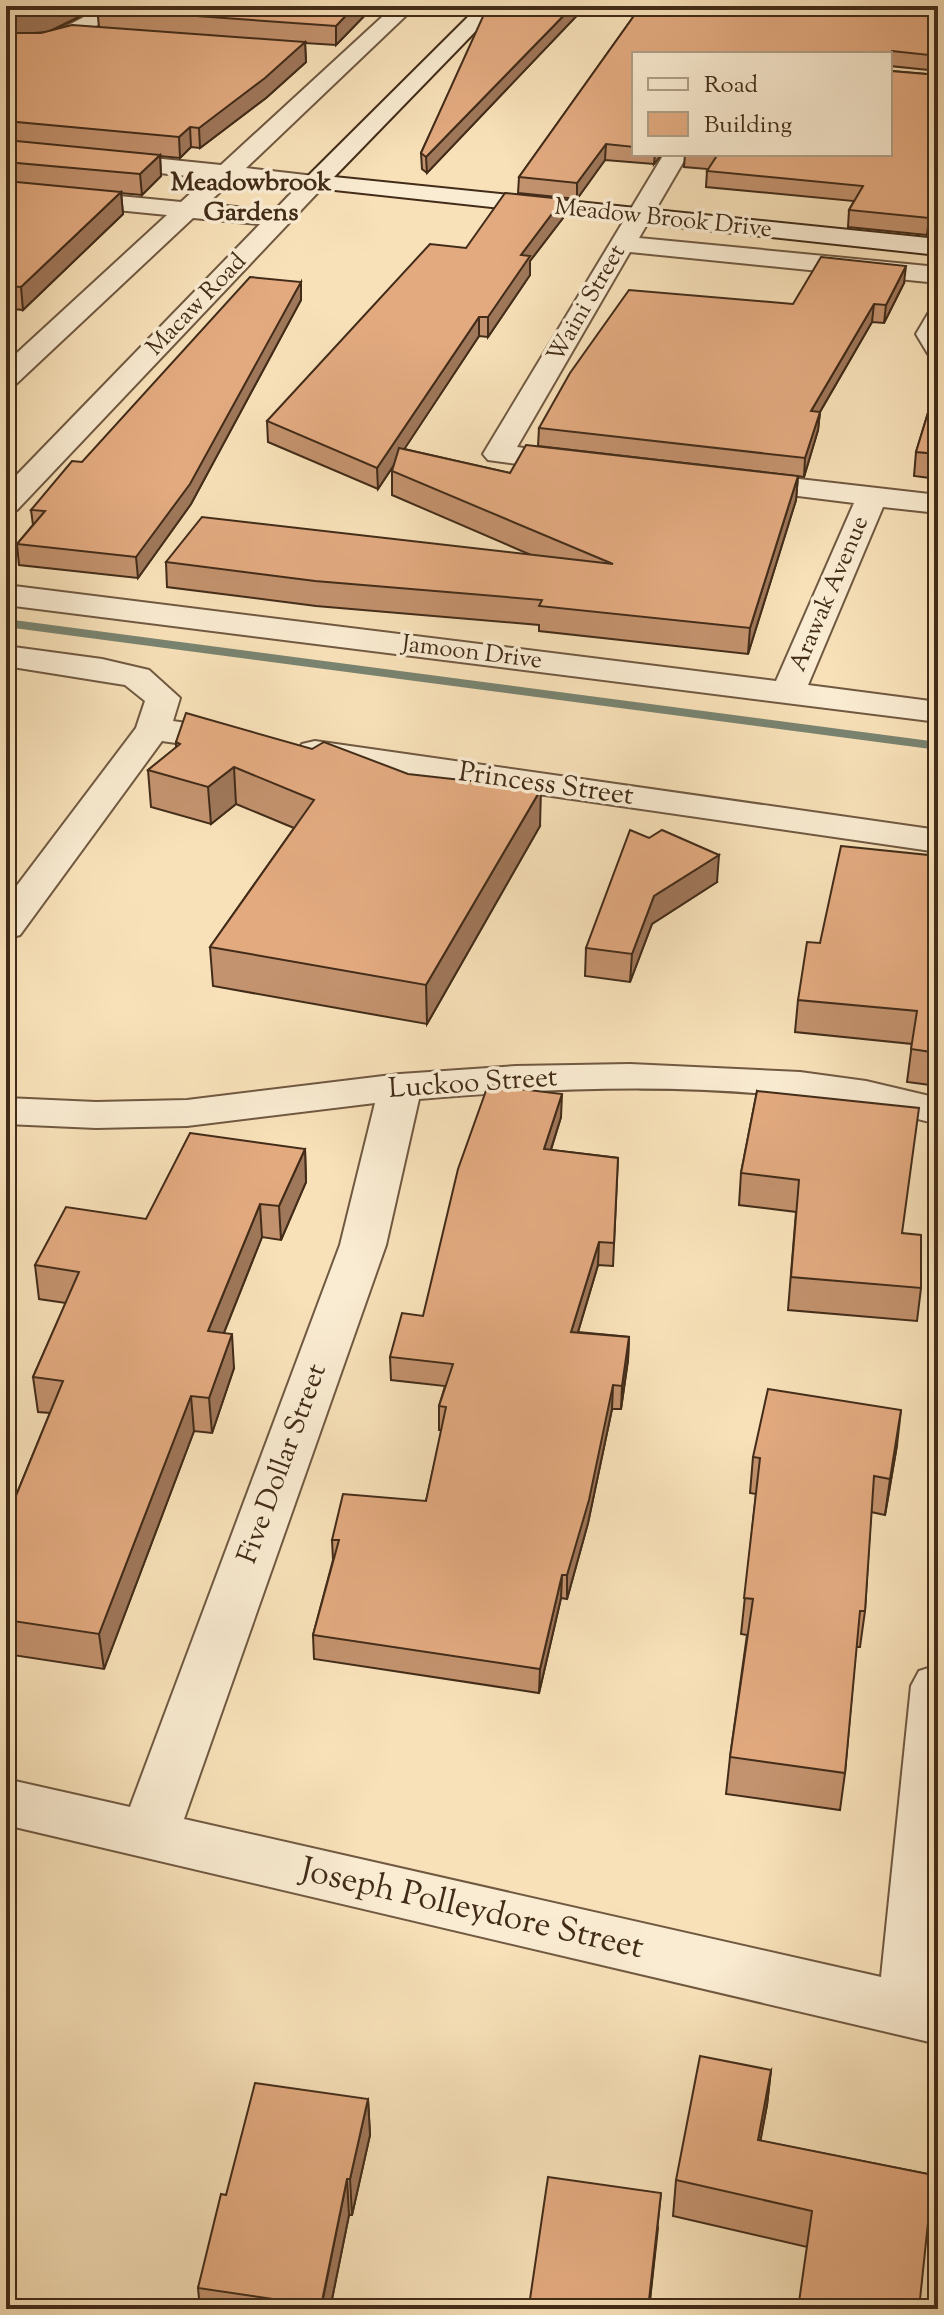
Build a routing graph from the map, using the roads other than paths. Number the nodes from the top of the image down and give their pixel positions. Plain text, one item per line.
1 (406, 6) edge
2 (490, 6) edge
3 (97, 16) edge
4 (74, 35) junction
5 (106, 38) edge
6 (6, 43) edge
7 (323, 54) dead end
8 (354, 56) junction
9 (6, 150) edge
10 (675, 156) edge
11 (227, 173) junction
12 (315, 182) junction
13 (6, 192) edge
14 (186, 209) junction
15 (638, 217) junction
16 (280, 219) junction
17 (622, 244) junction
18 (938, 247) edge
19 (938, 275) edge
20 (938, 318) edge
21 (938, 348) edge
22 (11, 367) edge
23 (607, 466) edge
24 (716, 479) edge
25 (872, 497) junction
26 (6, 504) edge
27 (938, 504) edge
28 (6, 595) edge
29 (6, 656) edge
30 (788, 692) junction
31 (938, 712) edge
32 (153, 729) junction
33 (938, 841) edge
34 (6, 927) edge
35 (400, 1087) junction
36 (6, 1111) edge
37 (938, 1111) edge
38 (938, 1686) edge
39 (6, 1802) edge
40 (149, 1835) junction
41 (923, 2014) edge

1 - 8 street
2 - 12 street, Macaw Road
3 - 4 street
4 - 5 street
4 - 6 street
7 - 8 street
8 - 11 street
9 - 11 street, Meadow Brook Drive
10 - 15 street, Waini Street
11 - 12 street, Meadow Brook Drive
11 - 14 street
12 - 15 street, Meadow Brook Drive
12 - 16 street, Macaw Road
13 - 14 street
14 - 16 street
14 - 22 street
15 - 17 street, Waini Street
15 - 18 street, Meadow Brook Drive
16 - 26 street, Macaw Road
17 - 19 street
17 - 23 street, Waini Street
20 - 21 street
24 - 25 street
25 - 27 street
25 - 30 street, Arawak Avenue
28 - 30 street, Jamoon Drive
29 - 32 street
30 - 31 street, Jamoon Drive
32 - 33 street, Princess Street
32 - 34 street
35 - 36 street, Luckoo Street
35 - 37 street, Luckoo Street
35 - 40 street, Five Dollar Street
38 - 41 street
39 - 40 street, Joseph Polleydore Street
40 - 41 street, Joseph Polleydore Street

